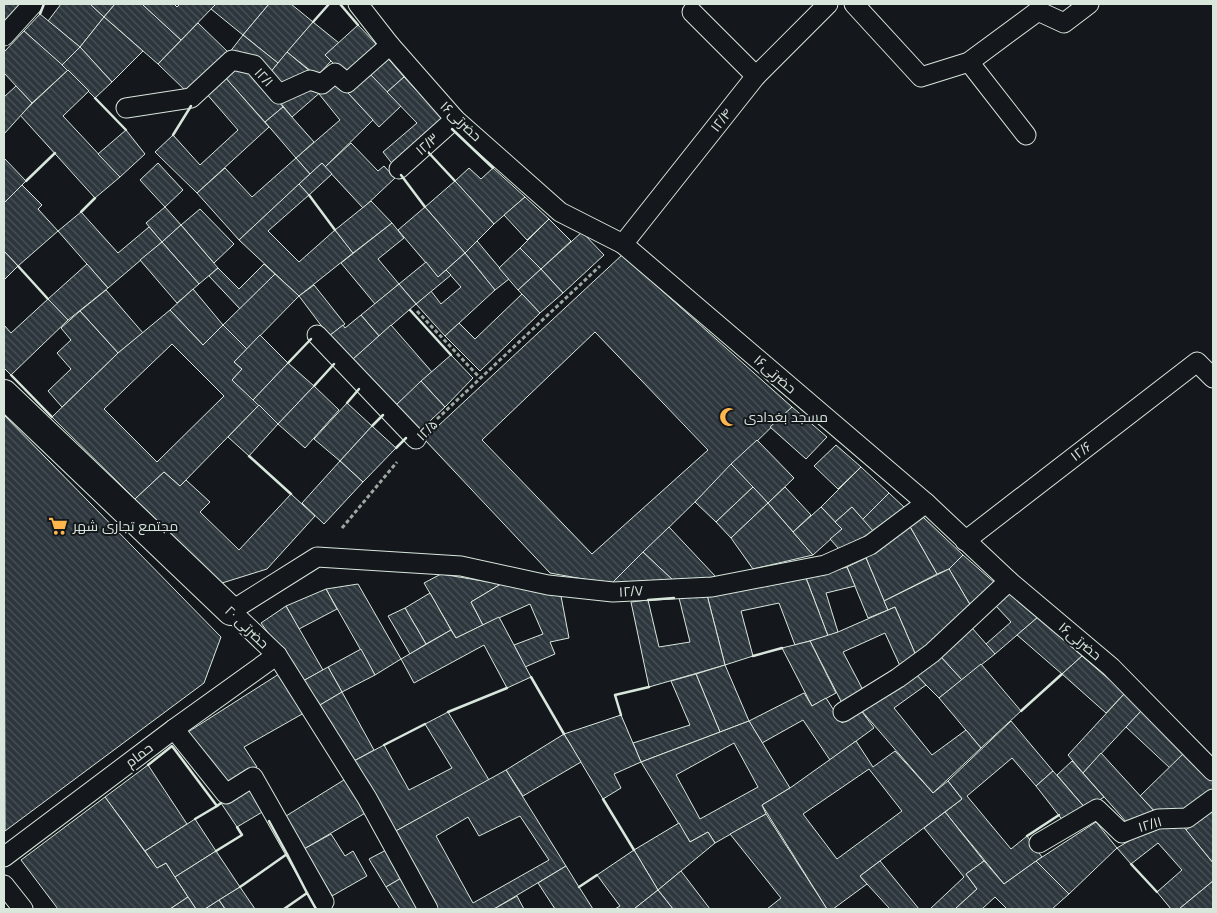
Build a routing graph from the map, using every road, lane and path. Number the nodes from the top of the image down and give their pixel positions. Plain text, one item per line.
1 (33, 4) edge
2 (358, 4) edge
3 (828, 4) edge
4 (854, 4) edge
5 (1089, 4) edge
6 (692, 12) dead end
7 (4, 36) edge
8 (390, 45) junction
9 (969, 62) junction
10 (756, 76) junction
11 (126, 108) dead end
12 (455, 119) junction
13 (1026, 135) dead end
14 (399, 169) dead end
15 (623, 244) junction
16 (417, 311) dead end
17 (318, 335) dead end
18 (480, 378) junction
19 (1213, 378) edge
20 (4, 394) edge
21 (416, 439) junction
22 (926, 503) junction
23 (965, 540) junction
24 (317, 557) junction
25 (1009, 581) junction
26 (231, 611) junction
27 (277, 655) junction
28 (843, 712) dead end
29 (174, 729) junction
30 (1213, 771) edge
31 (1213, 799) edge
32 (1039, 842) dead end
33 (4, 857) edge
34 (4, 885) edge
35 (324, 902) dead end
36 (23, 909) edge
37 (428, 909) edge

1 - 7 lane
2 - 8 lane, حضرتی۱۶
3 - 10 lane, ۱۲/۴
4 - 9 lane
5 - 9 lane
6 - 10 lane
8 - 11 lane, ۱۲/۱
8 - 12 lane, حضرتی۱۶
9 - 13 lane
10 - 15 lane, ۱۲/۴
12 - 14 lane, ۱۲/۳
12 - 15 lane, حضرتی۱۶
15 - 18 path, ۱۲/۵
15 - 22 lane, حضرتی۱۶
16 - 18 path
17 - 21 lane
18 - 21 path, ۱۲/۵
19 - 23 lane, ۱۲/۶
20 - 26 street, حضرتی ۲۰
21 - 24 path, ۱۲/۵
22 - 23 lane, حضرتی۱۶
22 - 24 lane, ۱۲/۷
23 - 25 lane, حضرتی۱۶
24 - 26 lane
25 - 28 lane
25 - 30 lane, حضرتی۱۶
26 - 27 lane, حضرتی ۲۰
27 - 29 lane, حمام
27 - 37 lane, حضرتی ۲۰
29 - 33 lane, حمام
29 - 35 lane
31 - 32 lane, ۱۲/۱۱
34 - 36 lane

